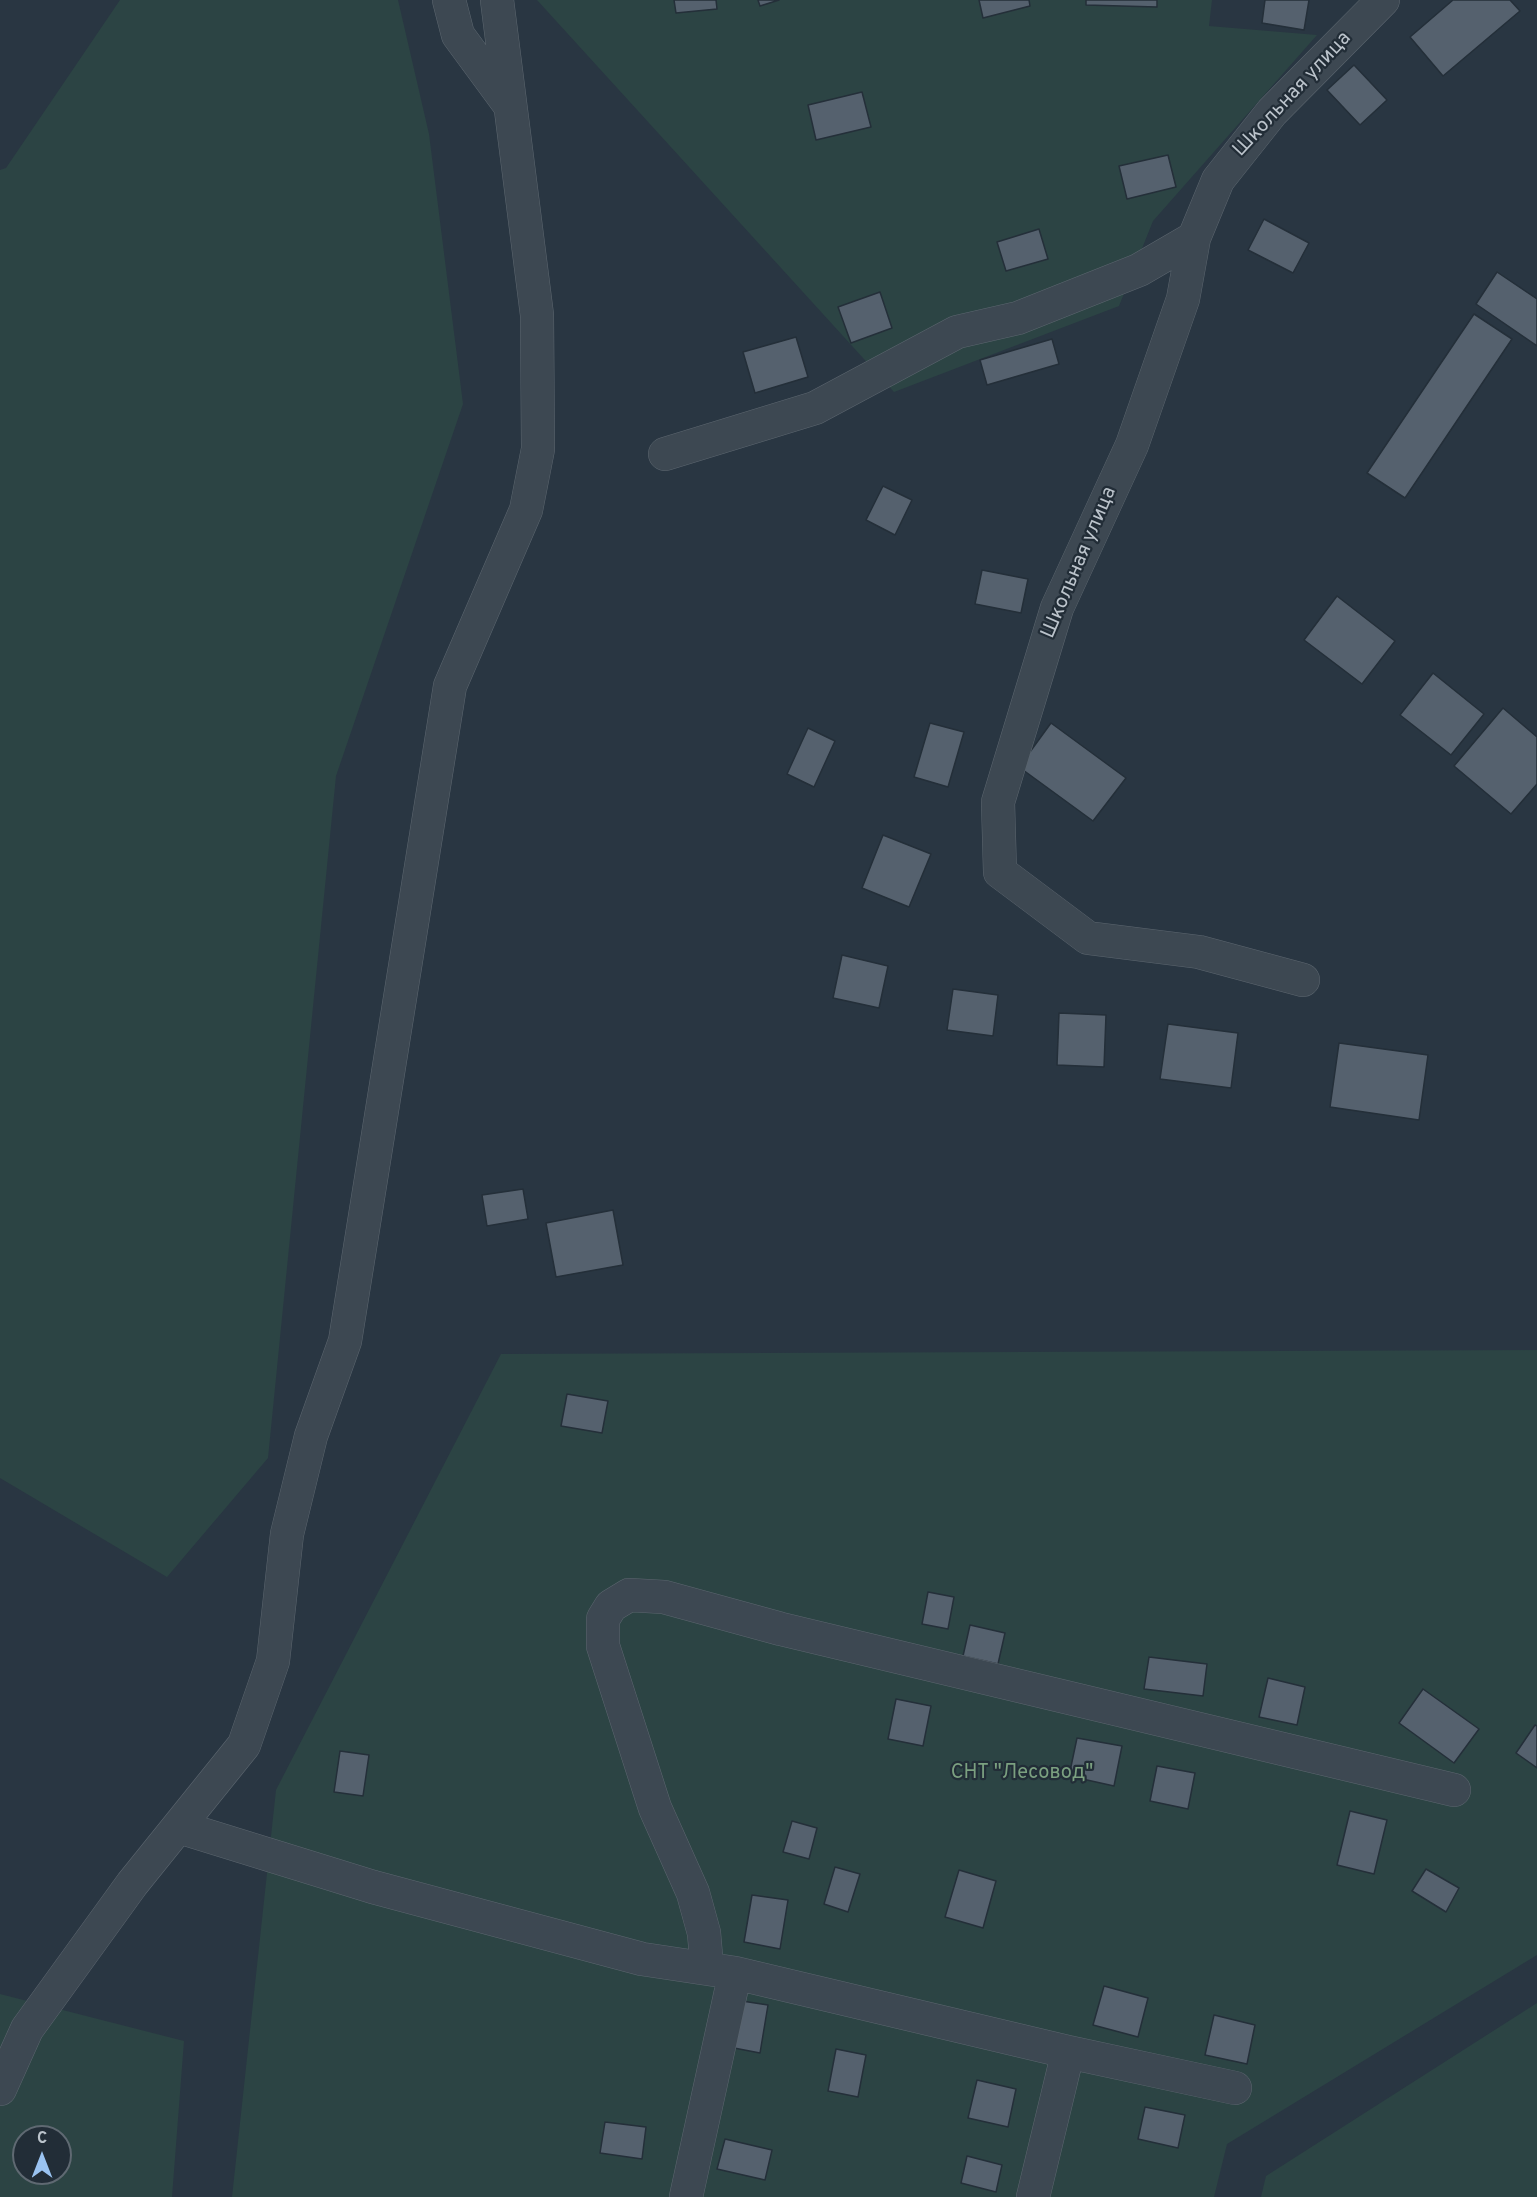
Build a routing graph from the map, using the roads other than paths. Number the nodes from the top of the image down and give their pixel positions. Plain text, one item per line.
1 (449, 0) edge
2 (496, 0) edge
3 (1383, 0) edge
4 (509, 104) junction
5 (1194, 238) junction
6 (665, 454) dead end
7 (1303, 980) dead end
8 (1454, 1790) dead end
9 (179, 1827) junction
10 (721, 1971) junction
11 (1068, 2052) junction
12 (1234, 2088) dead end
13 (0, 2089) edge
14 (686, 2197) edge
15 (1033, 2197) edge

1 - 4 street
2 - 4 street
3 - 5 street, Школьная улица
4 - 9 street
5 - 6 street
5 - 7 street, Школьная улица
8 - 10 street
9 - 10 street
9 - 13 street
10 - 11 street
10 - 14 street
11 - 12 street
11 - 15 street

